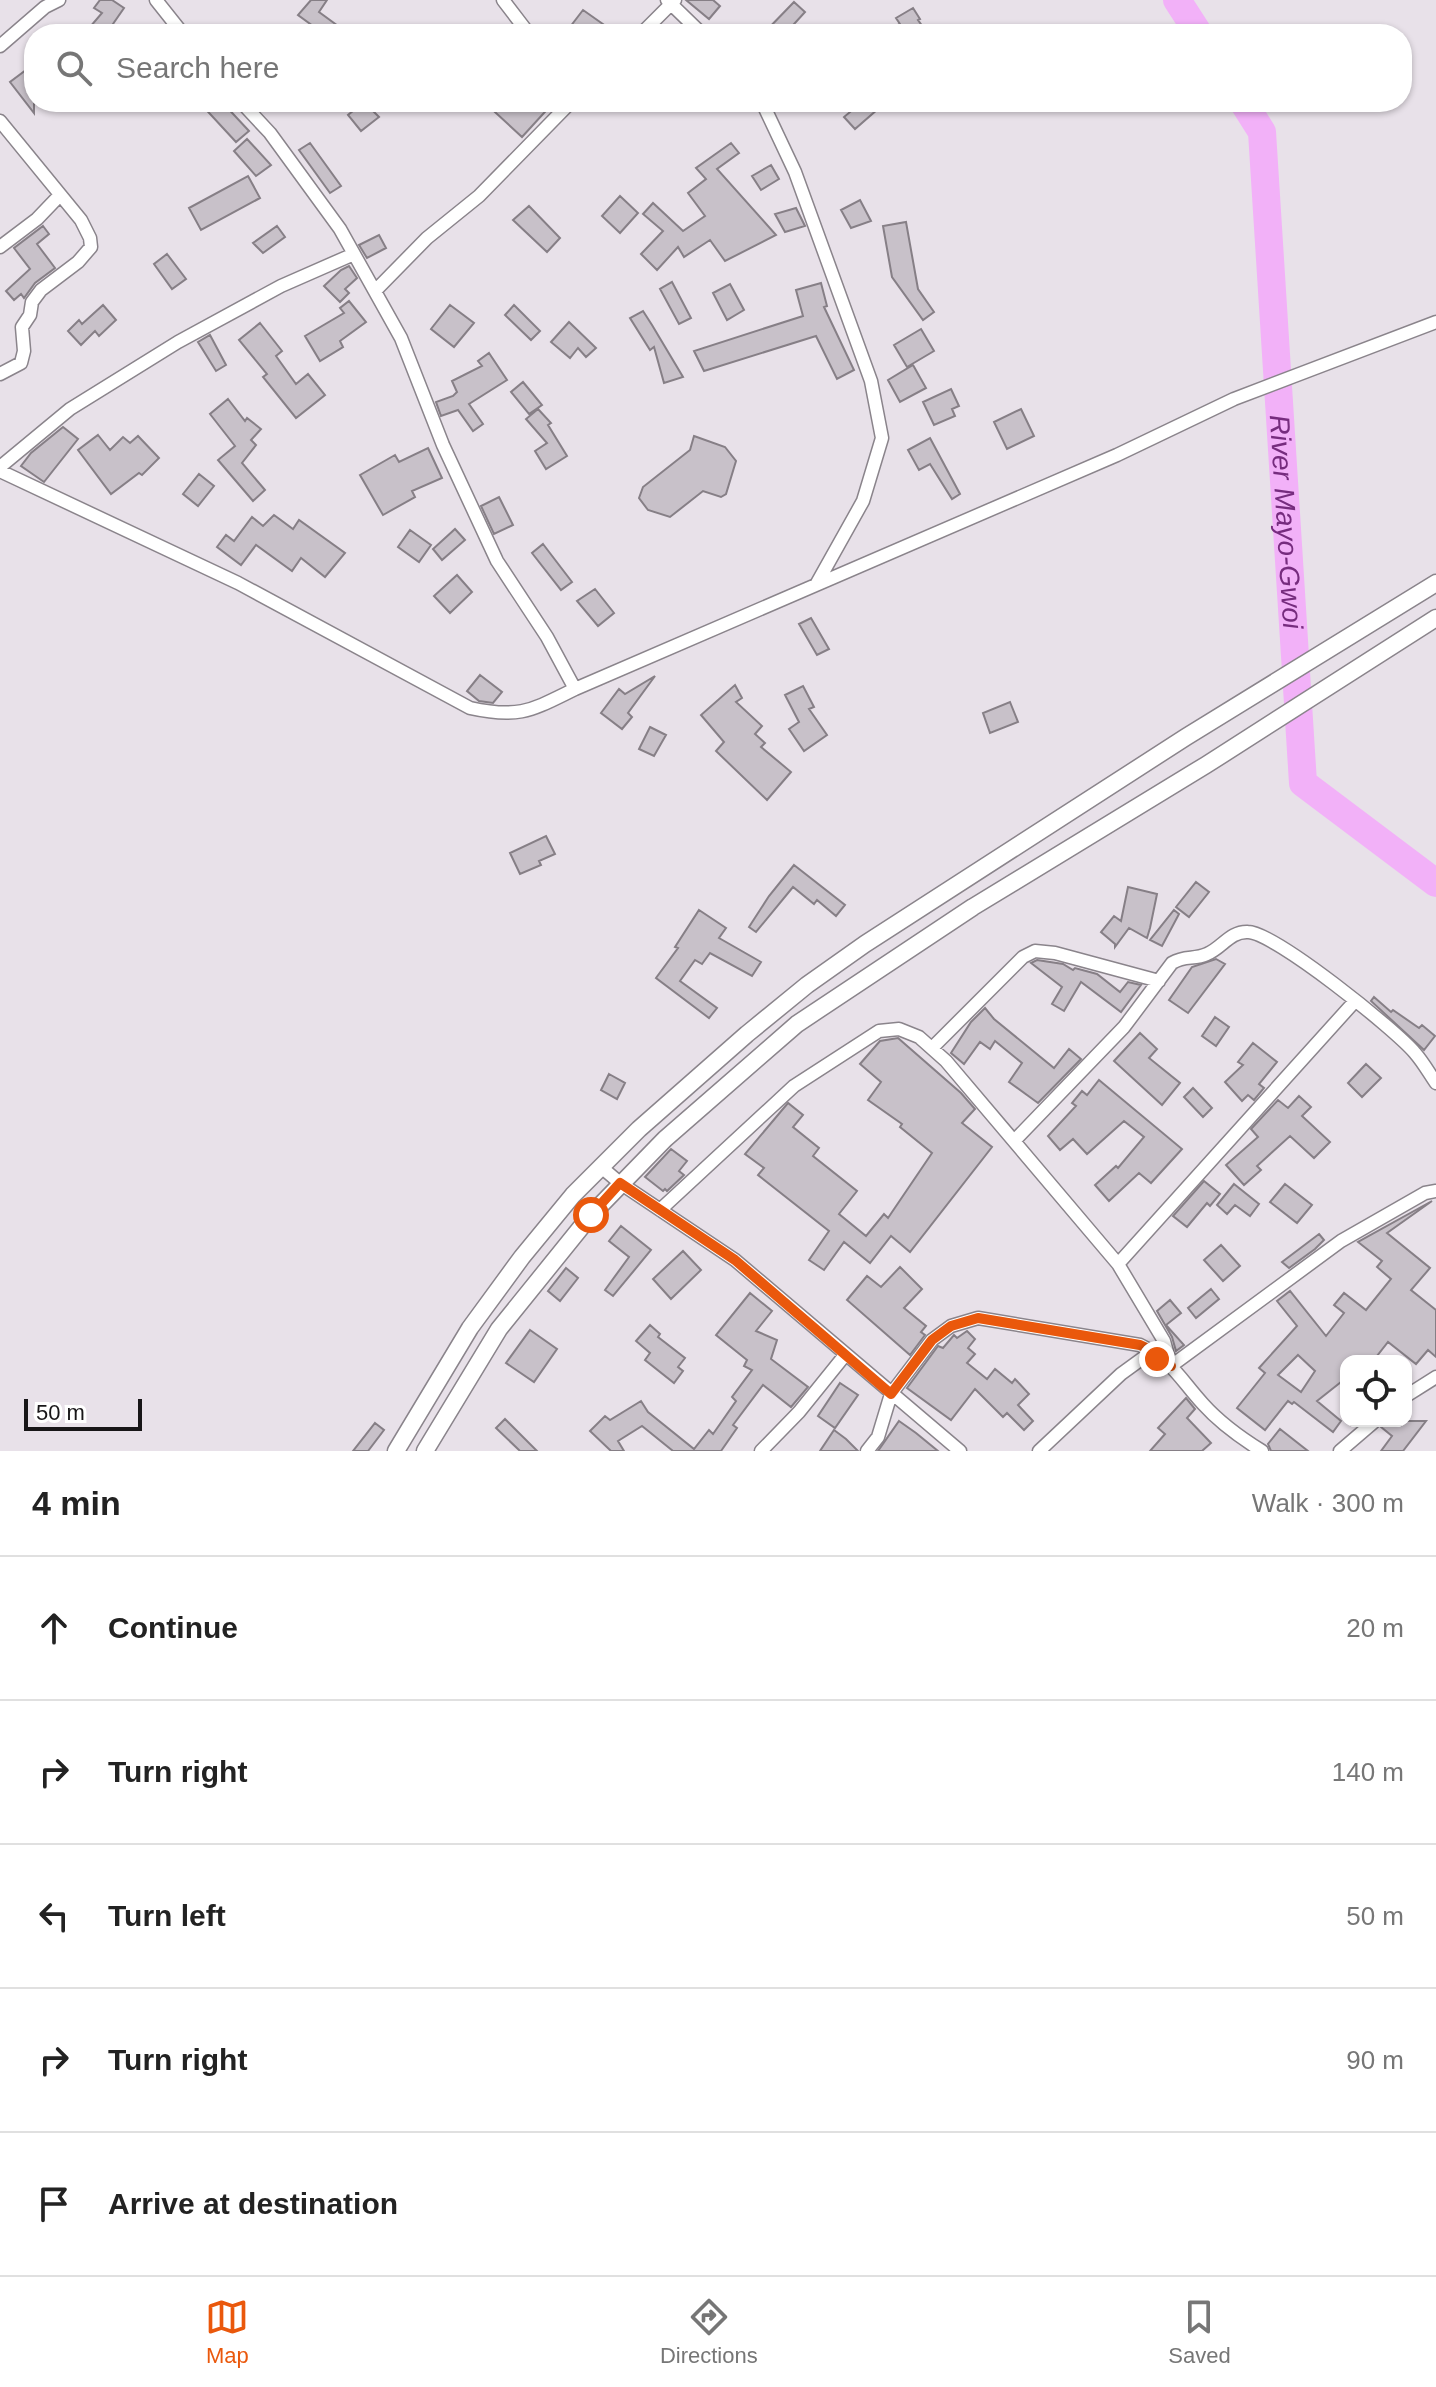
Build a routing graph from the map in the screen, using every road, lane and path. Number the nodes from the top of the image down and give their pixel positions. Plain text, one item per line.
1 (59, 0) edge
2 (156, 0) edge
3 (503, 0) edge
4 (671, 1) edge
5 (25, 24) edge
6 (175, 24) edge
7 (521, 24) edge
8 (650, 24) edge
9 (693, 24) edge
10 (24, 25) edge
11 (0, 46) edge
12 (250, 112) edge
13 (561, 112) edge
14 (767, 112) edge
15 (0, 121) edge
16 (60, 195) junction
17 (0, 247) edge
18 (354, 254) junction
19 (375, 291) junction
20 (1436, 322) edge
21 (0, 374) edge
22 (0, 469) edge
23 (1436, 583) edge
24 (816, 585) junction
25 (1436, 618) edge
26 (575, 689) junction
27 (1159, 981) junction
28 (1355, 1001) junction
29 (932, 1048) junction
30 (1436, 1083) edge
31 (1014, 1141) junction
32 (600, 1166) junction
33 (620, 1183) junction
34 (1436, 1191) edge
35 (660, 1210) junction
36 (1118, 1264) junction
37 (845, 1355) junction
38 (1171, 1366) junction
39 (1436, 1377) edge
40 (1412, 1392) edge
41 (891, 1394) junction
42 (1368, 1427) edge
43 (396, 1451) edge
44 (425, 1451) edge
45 (761, 1451) edge
46 (867, 1451) edge
47 (960, 1451) edge
48 (1039, 1451) edge
49 (1262, 1451) edge
50 (1340, 1451) edge

1 - 5 street
2 - 6 street
3 - 7 street
4 - 8 street
4 - 9 street
10 - 11 street
12 - 18 street
13 - 19 street
14 - 24 street
15 - 16 street
16 - 17 street
16 - 21 street
18 - 19 street
18 - 22 street
19 - 26 street
20 - 24 street
22 - 26 street
23 - 32 street
24 - 26 street
25 - 33 street
27 - 28 street
27 - 29 street
27 - 31 street
28 - 30 street
28 - 36 street
29 - 31 street
29 - 35 street
31 - 36 street
32 - 33 street
32 - 43 street
33 - 35 street
33 - 44 street
34 - 38 street
35 - 37 street
36 - 38 street
37 - 41 street
37 - 45 street
38 - 41 street
38 - 48 street
38 - 49 street
39 - 40 street
41 - 46 street
41 - 47 street
42 - 50 street

